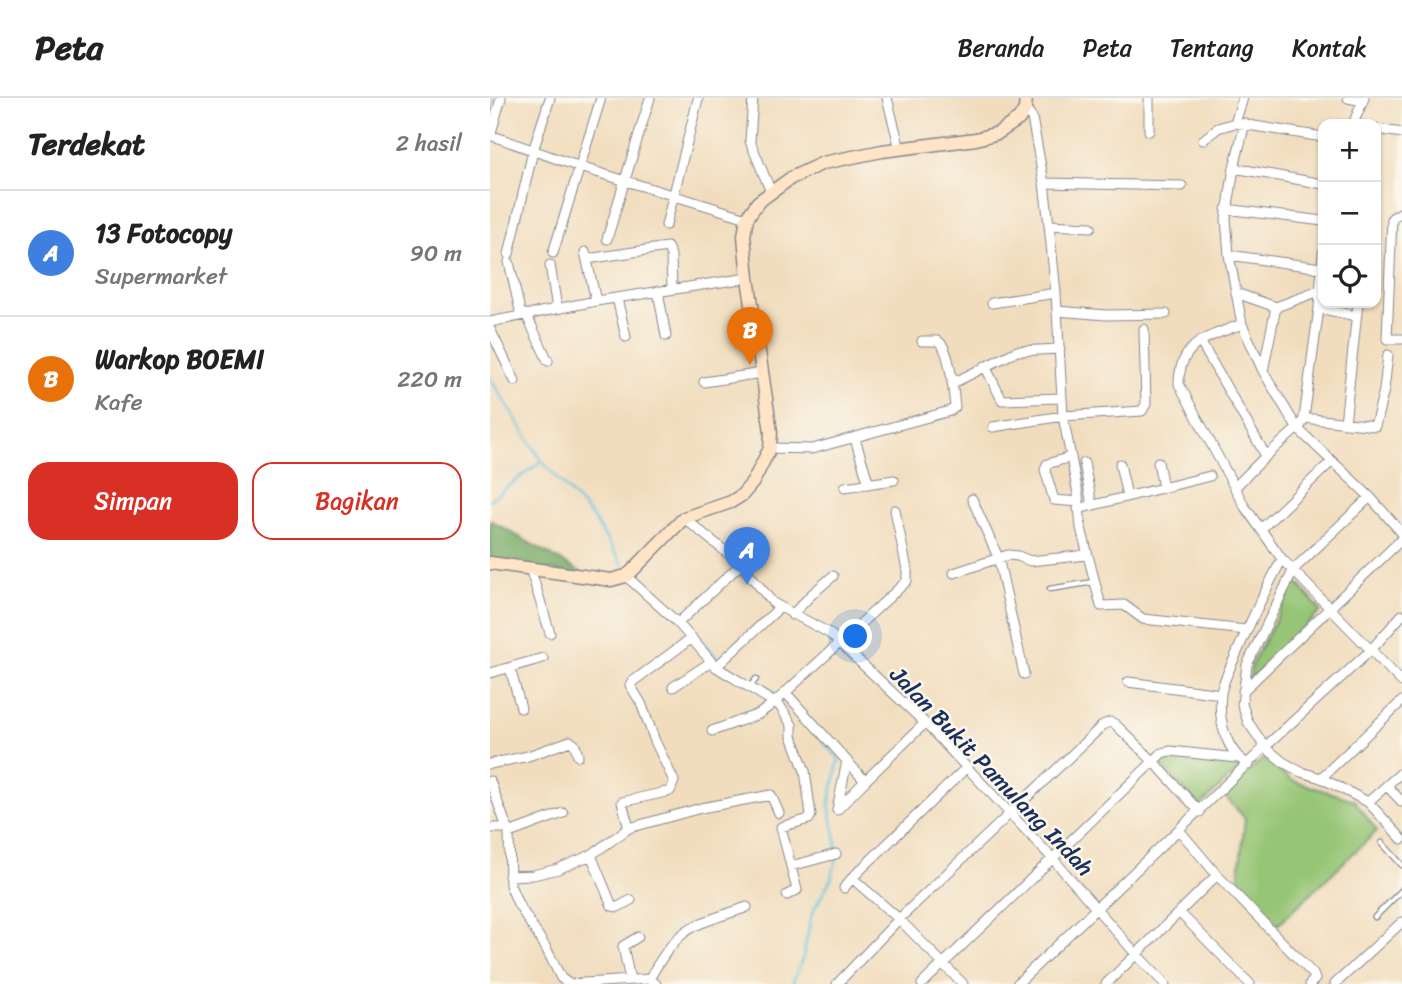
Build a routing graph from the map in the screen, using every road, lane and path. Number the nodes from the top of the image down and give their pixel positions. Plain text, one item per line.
1 (501, 98) edge
2 (550, 98) edge
3 (601, 98) edge
4 (650, 98) edge
5 (753, 98) edge
6 (887, 98) edge
7 (1149, 98) edge
8 (1242, 98) edge
9 (1348, 98) edge
10 (698, 99) edge
11 (1364, 100) edge
12 (1026, 103) edge
13 (1355, 119) edge
14 (1240, 123) junction
15 (1381, 130) edge
16 (1149, 131) dead end
17 (1402, 133) edge
18 (490, 135) edge
19 (1318, 136) edge
20 (1203, 141) dead end
21 (900, 149) junction
22 (533, 151) junction
23 (580, 167) junction
24 (1234, 168) junction
25 (624, 180) junction
26 (1044, 183) junction
27 (1318, 183) edge
28 (1182, 186) dead end
29 (771, 192) junction
30 (673, 196) junction
31 (1226, 209) junction
32 (1402, 212) edge
33 (747, 218) junction
34 (1318, 220) edge
35 (666, 225) dead end
36 (1049, 225) junction
37 (1091, 227) dead end
38 (607, 239) dead end
39 (552, 253) dead end
40 (1229, 255) junction
41 (550, 265) dead end
42 (1318, 268) edge
43 (748, 278) junction
44 (672, 289) junction
45 (658, 291) junction
46 (1318, 291) edge
47 (1056, 293) junction
48 (1236, 293) junction
49 (617, 298) junction
50 (596, 301) junction
51 (992, 303) dead end
52 (1276, 307) junction
53 (557, 308) junction
54 (1357, 308) edge
55 (1319, 309) joint
56 (1057, 312) junction
57 (524, 314) junction
58 (1166, 314) dead end
59 (1356, 317) junction
60 (490, 322) edge
61 (1242, 324) junction
62 (490, 329) edge
63 (1144, 329) dead end
64 (666, 336) dead end
65 (626, 337) dead end
66 (1402, 339) edge
67 (922, 341) dead end
68 (1200, 341) junction
69 (1060, 349) junction
70 (1388, 355) dead end
71 (548, 361) dead end
72 (985, 366) junction
73 (1263, 371) junction
74 (762, 373) junction
75 (515, 381) dead end
76 (704, 382) dead end
77 (953, 383) junction
78 (1061, 398) junction
79 (1063, 416) junction
80 (1304, 418) junction
81 (1345, 422) junction
82 (993, 427) dead end
83 (1297, 428) junction
84 (855, 439) junction
85 (770, 448) junction
86 (1266, 456) junction
87 (1070, 457) junction
88 (1158, 462) dead end
89 (1331, 462) junction
90 (1083, 463) dead end
91 (1120, 464) dead end
92 (1210, 476) dead end
93 (894, 480) dead end
94 (869, 484) junction
95 (845, 487) dead end
96 (1163, 487) junction
97 (1235, 487) junction
98 (1127, 496) junction
99 (1370, 497) junction
100 (972, 499) dead end
101 (1092, 505) junction
102 (1079, 506) junction
103 (895, 510) dead end
104 (684, 518) junction
105 (1261, 529) junction
106 (1402, 534) edge
107 (1087, 555) junction
108 (998, 557) junction
109 (1282, 559) junction
110 (490, 563) edge
111 (741, 564) junction
112 (530, 568) junction
113 (1294, 569) junction
114 (954, 573) dead end
115 (626, 576) junction
116 (833, 576) dead end
117 (1094, 582) junction
118 (1050, 589) dead end
119 (779, 607) junction
120 (1330, 607) junction
121 (792, 615) junction
122 (1402, 615) edge
123 (681, 620) junction
124 (1246, 630) junction
125 (550, 633) dead end
126 (692, 638) junction
127 (840, 642) junction
128 (1371, 650) junction
129 (543, 658) dead end
130 (715, 665) junction
131 (510, 668) junction
132 (490, 673) edge
133 (1024, 674) dead end
134 (1402, 681) edge
135 (1128, 682) dead end
136 (673, 687) dead end
137 (1242, 691) junction
138 (785, 692) junction
139 (1221, 694) junction
140 (1402, 701) edge
141 (775, 702) junction
142 (522, 708) dead end
143 (925, 723) junction
144 (712, 731) dead end
145 (1265, 747) junction
146 (578, 756) dead end
147 (1238, 758) junction
148 (847, 761) junction
149 (1153, 761) junction
150 (490, 764) edge
151 (1249, 765) junction
152 (967, 767) junction
153 (1402, 772) edge
154 (1321, 778) junction
155 (490, 781) edge
156 (865, 781) junction
157 (1387, 786) junction
158 (1368, 802) junction
159 (1402, 802) edge
160 (1200, 812) junction
161 (563, 813) dead end
162 (779, 813) dead end
163 (1009, 815) junction
164 (490, 828) edge
165 (629, 828) junction
166 (1179, 830) junction
167 (508, 831) junction
168 (1402, 839) edge
169 (1382, 843) dead end
170 (836, 854) dead end
171 (591, 855) junction
172 (1053, 859) junction
173 (1402, 865) edge
174 (791, 866) junction
175 (1217, 875) junction
176 (509, 876) junction
177 (852, 878) junction
178 (844, 888) dead end
179 (1402, 891) edge
180 (787, 895) dead end
181 (631, 900) dead end
182 (747, 907) dead end
183 (1096, 909) junction
184 (1179, 912) junction
185 (1375, 917) dead end
186 (899, 919) junction
187 (1402, 922) edge
188 (638, 937) dead end
189 (1136, 954) junction
190 (943, 964) junction
191 (630, 980) junction
192 (652, 981) edge
193 (600, 984) edge
194 (837, 984) edge
195 (922, 984) edge
196 (963, 984) edge
197 (1017, 984) edge
198 (1106, 984) edge
199 (1165, 984) edge
200 (1250, 984) edge
201 (1310, 984) edge
202 (1335, 984) edge

1 - 18 street
2 - 22 street
3 - 23 street
4 - 25 street
5 - 29 street
6 - 21 street
7 - 16 street
8 - 14 street
9 - 11 street
10 - 30 street
11 - 13 street
12 - 21 main road
12 - 26 street
14 - 19 street
14 - 20 street
14 - 24 street
15 - 17 street
18 - 22 street
21 - 29 main road
22 - 23 street
22 - 57 street
23 - 25 street
23 - 39 street
24 - 27 street
24 - 31 street
25 - 30 street
25 - 38 street
26 - 28 street
26 - 36 street
29 - 33 main road
30 - 33 street
30 - 35 street
31 - 34 street
31 - 40 street
32 - 66 street
33 - 43 main road
36 - 37 street
36 - 47 street
40 - 42 street
40 - 48 street
41 - 53 street
43 - 44 street
43 - 74 main road
44 - 45 street
44 - 50 street
45 - 49 street
45 - 64 street
46 - 52 street
47 - 51 street
47 - 56 street
48 - 52 street
48 - 61 street
49 - 50 street
49 - 65 street
50 - 53 street
52 - 73 street
53 - 57 street
54 - 59 street
55 - 59 street
55 - 80 street
56 - 58 street
56 - 69 street
57 - 60 street
57 - 71 street
59 - 81 street
61 - 68 street
61 - 73 street
62 - 75 street
63 - 79 street
67 - 77 street
68 - 86 street
68 - 97 street
69 - 72 street
69 - 78 street
70 - 81 street
72 - 77 street
72 - 78 street
73 - 83 street
74 - 76 street
74 - 85 main road
77 - 84 street
78 - 79 street
79 - 82 street
79 - 87 street
80 - 81 street
80 - 83 street
83 - 86 street
83 - 89 street
84 - 85 street
84 - 94 street
85 - 104 main road
86 - 97 street
87 - 102 street
87 - 102 street
88 - 96 street
89 - 99 street
89 - 105 street
90 - 101 street
91 - 98 street
92 - 96 street
93 - 94 street
94 - 95 street
96 - 98 street
97 - 105 street
98 - 101 street
99 - 106 street
99 - 113 street
100 - 108 street
101 - 102 street
102 - 107 street
103 - 127 street
104 - 111 street, Jalan Bukit Pamulang Indah
104 - 115 main road
105 - 109 street
106 - 120 street
107 - 108 street
107 - 117 street
108 - 114 street
108 - 133 street
109 - 113 street
109 - 124 street
110 - 112 main road
111 - 119 street, Jalan Bukit Pamulang Indah
111 - 123 street
112 - 115 main road
112 - 125 street
113 - 120 street
113 - 137 street
115 - 123 street
116 - 121 street
117 - 118 lane
117 - 124 street
119 - 121 street, Jalan Bukit Pamulang Indah
119 - 130 street
120 - 128 street
120 - 137 street
121 - 127 street, Jalan Bukit Pamulang Indah
122 - 128 street
123 - 126 street
124 - 139 street
126 - 130 street
126 - 165 street
127 - 138 street
127 - 143 street, Jalan Bukit Pamulang Indah
128 - 134 street
128 - 145 street
129 - 131 street
130 - 136 street
130 - 141 street
131 - 132 street
131 - 142 street
135 - 139 street
137 - 145 street
138 - 141 street
138 - 148 street
139 - 147 street
140 - 154 street
141 - 144 street
141 - 174 street
143 - 152 street, Jalan Bukit Pamulang Indah
143 - 156 street
145 - 151 street
145 - 154 street
146 - 150 street
147 - 149 street
147 - 151 street
148 - 156 street
148 - 156 street
149 - 160 street
149 - 163 street
149 - 172 street
151 - 160 street
152 - 163 street, Jalan Bukit Pamulang Indah
152 - 177 street
153 - 157 street
154 - 158 street
155 - 167 street
157 - 158 street
157 - 159 street
158 - 168 street
160 - 166 street
161 - 167 street
162 - 165 street
163 - 172 street, Jalan Bukit Pamulang Indah
163 - 186 street
164 - 167 street
165 - 171 street
166 - 175 street
166 - 183 street
167 - 176 street
169 - 173 lane
170 - 174 street
171 - 176 street
171 - 181 street
172 - 183 street, Jalan Bukit Pamulang Indah
172 - 190 street
174 - 180 street
175 - 184 street
175 - 201 street
176 - 193 street
177 - 178 street
177 - 186 street
179 - 185 lane
182 - 192 street
183 - 189 street, Jalan Bukit Pamulang Indah
183 - 197 street
184 - 189 street
184 - 200 street
186 - 190 street
186 - 194 street
187 - 202 street
188 - 191 street
189 - 198 street
189 - 199 street, Jalan Bukit Pamulang Indah
190 - 195 street
190 - 196 street
191 - 192 street
191 - 193 street

